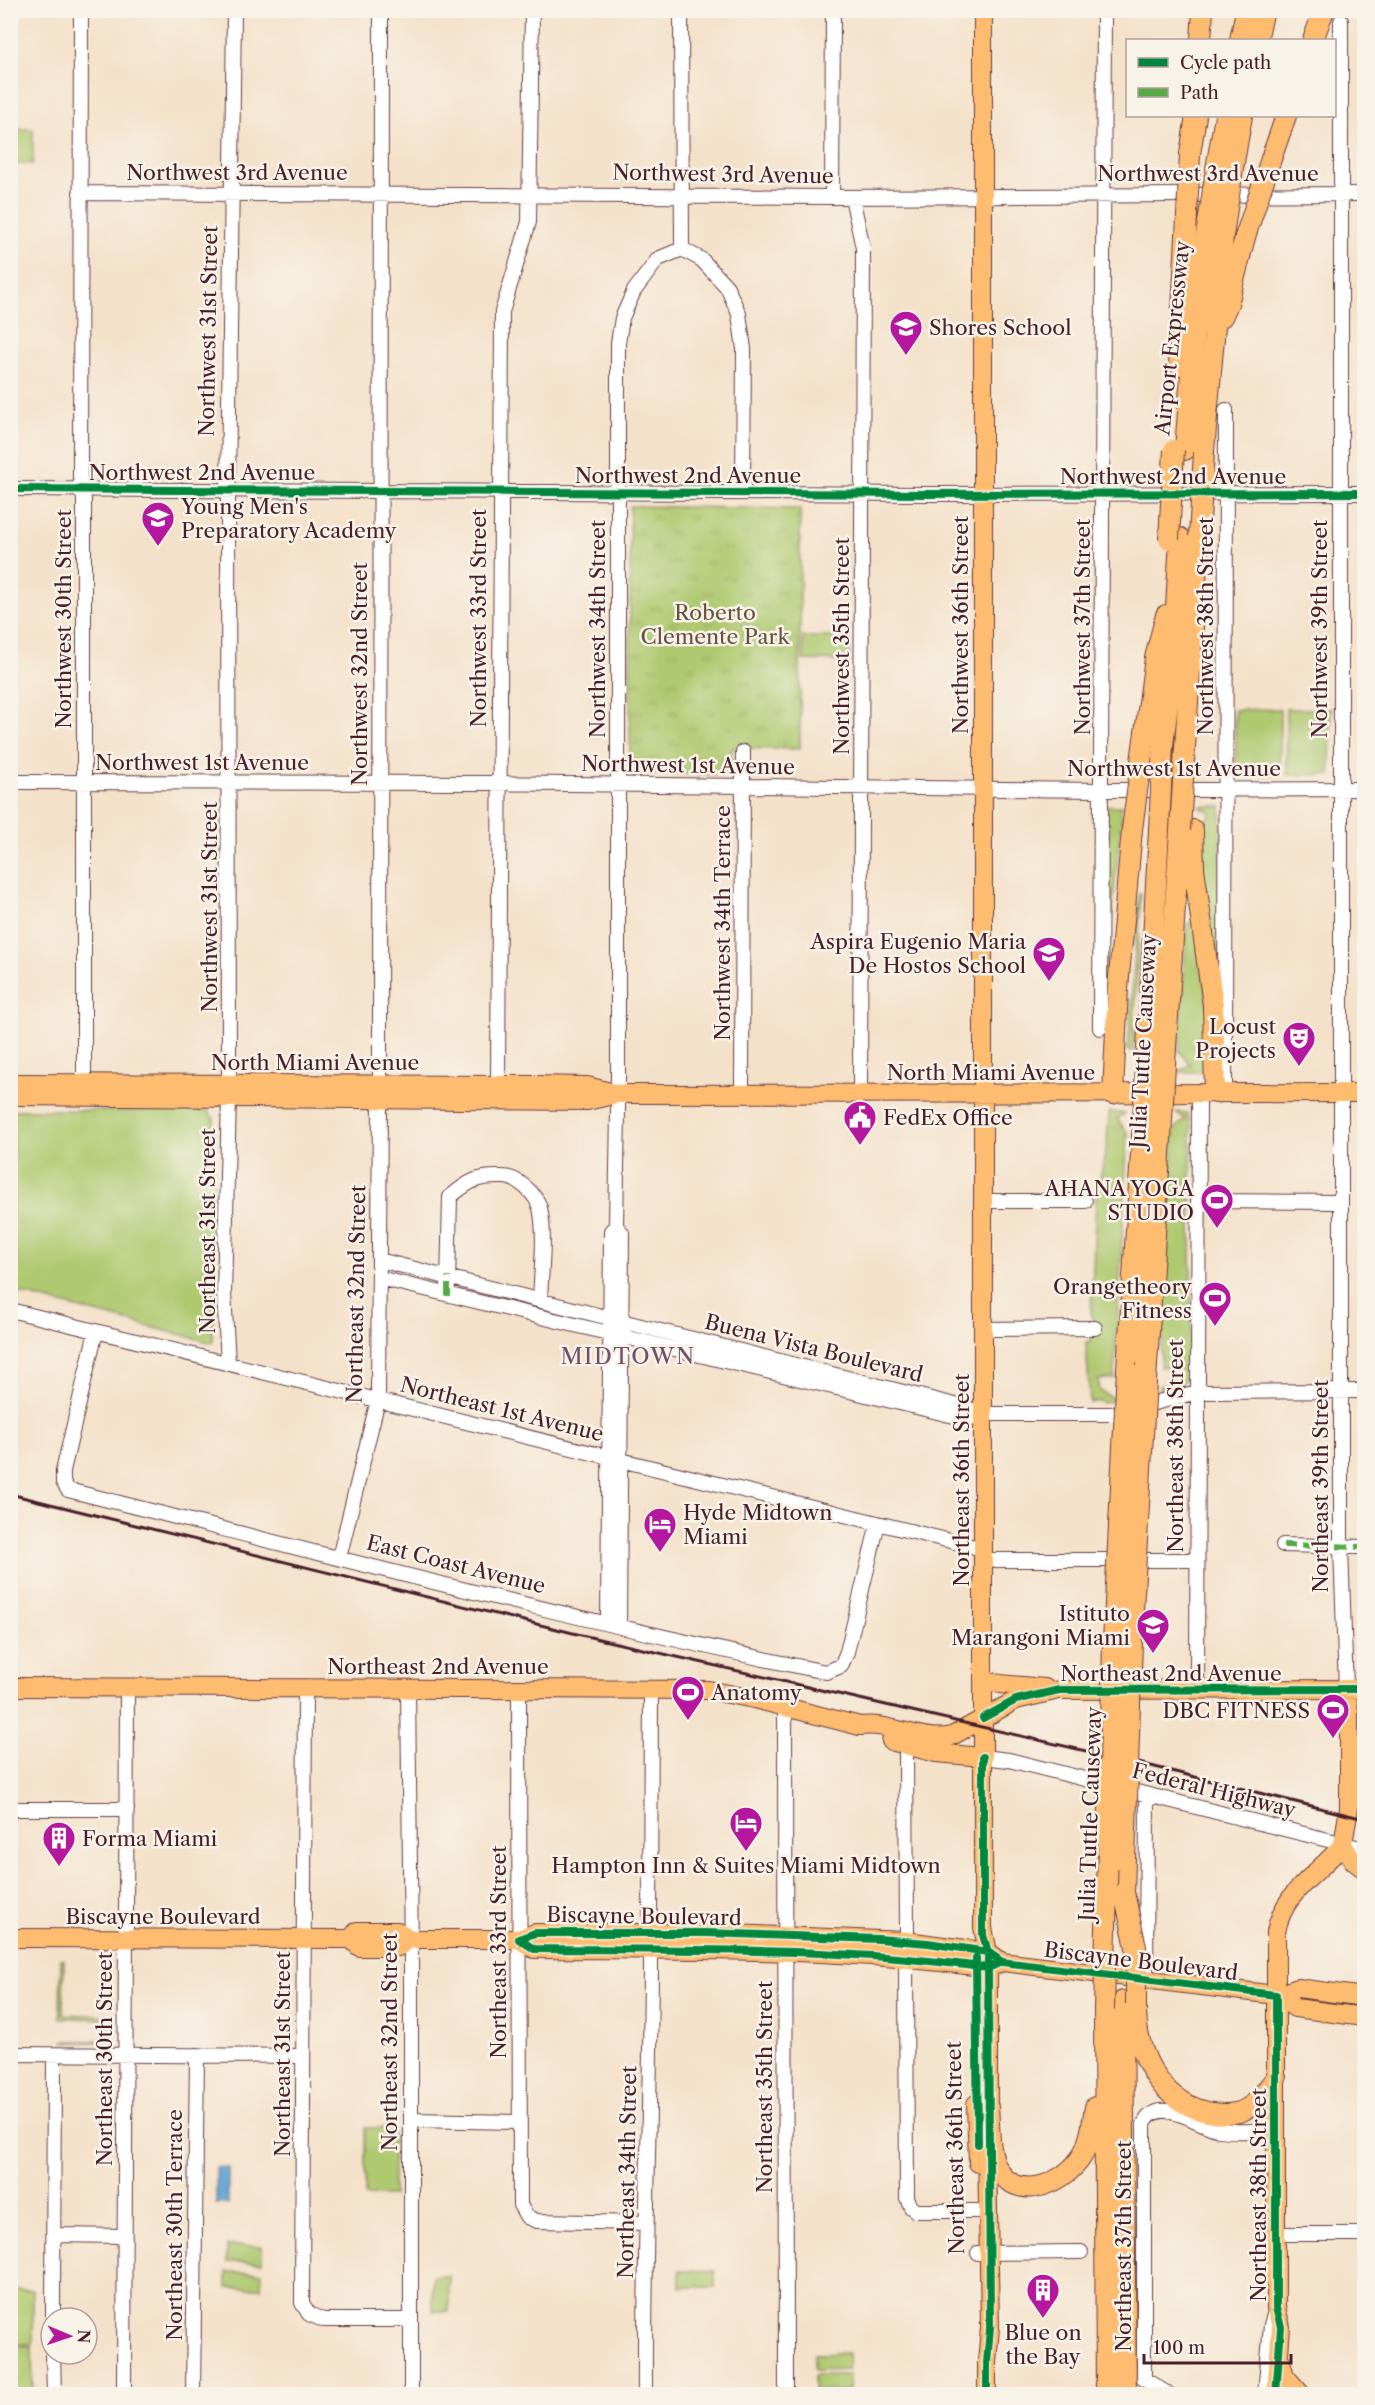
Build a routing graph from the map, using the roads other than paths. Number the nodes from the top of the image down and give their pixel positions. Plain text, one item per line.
1 (81, 10) edge
2 (234, 10) edge
3 (381, 10) edge
4 (532, 10) edge
5 (681, 10) edge
6 (833, 10) edge
7 (983, 10) edge
8 (1104, 10) edge
9 (1193, 10) edge
10 (1203, 10) edge
11 (1246, 10) edge
12 (1264, 10) edge
13 (1311, 10) edge
14 (1324, 10) edge
15 (1341, 21) dead end
16 (1192, 39) edge
17 (1201, 39) edge
18 (1240, 39) edge
19 (1257, 39) edge
20 (1307, 39) edge
21 (1313, 39) edge
22 (1190, 117) edge
23 (1196, 117) edge
24 (1225, 117) edge
25 (1242, 117) edge
26 (1286, 117) edge
27 (1190, 154) junction
28 (1225, 163) junction
29 (80, 193) junction
30 (231, 193) junction
31 (381, 193) junction
32 (531, 194) junction
33 (1104, 194) junction
34 (1342, 194) junction
35 (1365, 194) edge
36 (681, 195) junction
37 (983, 195) junction
38 (832, 197) junction
39 (852, 197) junction
40 (1215, 236) junction
41 (682, 249) junction
42 (1213, 338) junction
43 (1226, 410) dead end
44 (1188, 450) junction
45 (10, 489) edge
46 (82, 490) junction
47 (228, 491) junction
48 (380, 491) junction
49 (499, 492) junction
50 (619, 492) junction
51 (742, 493) junction
52 (1341, 493) junction
53 (1365, 493) edge
54 (863, 494) junction
55 (983, 494) junction
56 (1103, 494) junction
57 (1225, 494) junction
58 (1183, 538) junction
59 (1166, 615) junction
60 (1164, 746) junction
61 (743, 752) dead end
62 (10, 782) edge
63 (84, 783) junction
64 (380, 783) junction
65 (500, 783) junction
66 (230, 784) junction
67 (618, 785) junction
68 (743, 787) junction
69 (982, 787) junction
70 (862, 788) junction
71 (1227, 789) junction
72 (1340, 789) junction
73 (1365, 789) edge
74 (1101, 790) junction
75 (1186, 830) junction
76 (1100, 1028) dead end
77 (1156, 1047) junction
78 (10, 1083) edge
79 (84, 1083) junction
80 (498, 1085) junction
81 (536, 1085) junction
82 (229, 1092) junction
83 (380, 1092) junction
84 (1213, 1093) junction
85 (1365, 1093) edge
86 (618, 1094) junction
87 (742, 1094) junction
88 (1113, 1094) junction
89 (1341, 1094) junction
90 (10, 1096) edge
91 (860, 1096) junction
92 (982, 1096) junction
93 (1151, 1138) junction
94 (983, 1201) junction
95 (1084, 1201) dead end
96 (1198, 1201) junction
97 (1341, 1202) junction
98 (379, 1260) junction
99 (448, 1277) junction
100 (379, 1278) junction
101 (448, 1296) junction
102 (540, 1300) junction
103 (10, 1310) edge
104 (616, 1327) junction
105 (1095, 1328) dead end
106 (983, 1329) junction
107 (96, 1331) junction
108 (228, 1363) junction
109 (1342, 1390) junction
110 (1365, 1391) edge
111 (1197, 1392) junction
112 (378, 1400) junction
113 (984, 1414) junction
114 (615, 1459) junction
115 (878, 1523) junction
116 (1283, 1545) dead end
117 (1341, 1547) junction
118 (1365, 1547) edge
119 (983, 1555) junction
120 (339, 1557) junction
121 (1197, 1560) junction
122 (614, 1625) junction
123 (983, 1679) junction
124 (10, 1687) edge
125 (128, 1688) junction
126 (305, 1688) junction
127 (408, 1689) junction
128 (519, 1689) junction
129 (651, 1689) junction
130 (1346, 1689) junction
131 (1365, 1689) edge
132 (1059, 1690) junction
133 (1197, 1690) junction
134 (784, 1706) junction
135 (983, 1718) junction
136 (860, 1726) junction
137 (906, 1745) junction
138 (983, 1757) junction
139 (1146, 1795) junction
140 (10, 1809) edge
141 (127, 1809) junction
142 (1343, 1844) junction
143 (1365, 1849) edge
144 (1363, 1869) edge
145 (1308, 1880) junction
146 (10, 1938) edge
147 (126, 1938) junction
148 (304, 1939) junction
149 (410, 1939) junction
150 (519, 1940) junction
151 (651, 1941) junction
152 (785, 1945) junction
153 (906, 1949) junction
154 (985, 1956) junction
155 (1146, 1980) junction
156 (1276, 1995) junction
157 (1365, 1997) edge
158 (1129, 2003) junction
159 (1365, 2018) edge
160 (1104, 2042) junction
161 (10, 2054) edge
162 (54, 2055) junction
163 (125, 2055) junction
164 (197, 2055) junction
165 (303, 2056) junction
166 (1276, 2078) junction
167 (988, 2107) junction
168 (411, 2120) junction
169 (519, 2122) junction
170 (1276, 2130) junction
171 (978, 2211) junction
172 (645, 2223) junction
173 (1276, 2234) junction
174 (1365, 2234) edge
175 (54, 2235) junction
176 (124, 2236) junction
177 (1081, 2252) dead end
178 (983, 2253) junction
179 (53, 2306) edge
180 (1276, 2308) junction
181 (411, 2320) junction
182 (1280, 2357) junction
183 (53, 2366) edge
184 (54, 2394) edge
185 (124, 2394) edge
186 (194, 2394) edge
187 (411, 2394) edge
188 (645, 2394) edge
189 (786, 2394) edge
190 (987, 2394) edge
191 (1106, 2394) edge
192 (1126, 2394) edge
193 (1168, 2394) edge
194 (1265, 2394) edge
195 (1276, 2394) edge
196 (1301, 2394) edge

1 - 29 street, Northwest 30th Street
2 - 30 street, Northwest 31st Street
3 - 31 street, Northwest 32nd Street
4 - 32 street, Northwest 33rd Street
5 - 36 street
6 - 38 street
7 - 37 main road, Northwest 36th Street
8 - 33 street, Northwest 37th Street
9 - 16 highway
10 - 17 highway
11 - 18 highway
12 - 19 highway
13 - 20 highway
14 - 21 highway
15 - 34 street, Northwest 39th Street
22 - 27 highway
23 - 27 highway
24 - 28 highway, Airport Expressway
25 - 28 highway, Airport Expressway
26 - 42 highway, bridge
27 - 44 highway, bridge
28 - 40 highway, Airport Expressway, bridge
29 - 30 street, Northwest 3rd Avenue
29 - 46 street, Northwest 30th Street
30 - 31 street, Northwest 3rd Avenue
30 - 47 street, Northwest 31st Street
31 - 32 street, Northwest 3rd Avenue
31 - 48 street, Northwest 32nd Street
32 - 36 street, Northwest 3rd Avenue
32 - 49 street, Northwest 33rd Street
33 - 34 street, Northwest 3rd Avenue
33 - 37 street, Northwest 3rd Avenue
33 - 56 street, Northwest 37th Street
34 - 35 street, Northwest 3rd Avenue
34 - 52 street, Northwest 39th Street
36 - 38 street, Northwest 3rd Avenue
36 - 41 street
37 - 39 street, Northwest 3rd Avenue
37 - 55 main road, Northwest 36th Street
38 - 39 street, Northwest 3rd Avenue
39 - 54 street, Northwest 35th Street
40 - 42 highway, Airport Expressway
40 - 44 highway, Airport Expressway
41 - 50 street, Northwest 34th Street
41 - 51 street
42 - 44 highway, Julia Tuttle Causeway
43 - 57 street, Northwest 38th Street
44 - 58 highway, bridge
44 - 58 highway, Julia Tuttle Causeway, bridge
45 - 46 street, Northwest 2nd Avenue
46 - 47 street, Northwest 2nd Avenue
46 - 63 street, Northwest 30th Street
47 - 48 street, Northwest 2nd Avenue
47 - 66 street, Northwest 31st Street
48 - 49 street, Northwest 2nd Avenue
48 - 64 street, Northwest 32nd Street
49 - 50 street, Northwest 2nd Avenue
49 - 65 street, Northwest 33rd Street
50 - 51 street, Northwest 2nd Avenue
50 - 67 street, Northwest 34th Street
51 - 54 street, Northwest 2nd Avenue
52 - 53 street, Northwest 2nd Avenue
52 - 57 street, Northwest 2nd Avenue
52 - 72 street, Northwest 39th Street
54 - 55 street, Northwest 2nd Avenue
54 - 70 street, Northwest 35th Street
55 - 56 street, Northwest 2nd Avenue
55 - 69 main road, Northwest 36th Street
56 - 57 street, Northwest 2nd Avenue
56 - 74 street, Northwest 37th Street
57 - 71 street, Northwest 38th Street
58 - 59 highway
58 - 60 highway
58 - 75 highway, Julia Tuttle Causeway, bridge
59 - 60 highway
59 - 88 highway, bridge
60 - 77 highway, Julia Tuttle Causeway, bridge
61 - 68 street, Northwest 34th Terrace
62 - 63 street, Northwest 1st Avenue
63 - 66 street, Northwest 1st Avenue
63 - 79 street, Northwest 30th Street
64 - 65 street, Northwest 1st Avenue
64 - 66 street, Northwest 1st Avenue
64 - 83 street, Northwest 32nd Street
65 - 67 street, Northwest 1st Avenue
65 - 80 street, Northwest 33rd Street
66 - 82 street, Northwest 31st Street
67 - 68 street, Northwest 1st Avenue
67 - 86 street, Northwest 34th Street
68 - 70 street, Northwest 1st Avenue
68 - 87 street, Northwest 34th Terrace
69 - 70 street, Northwest 1st Avenue
69 - 74 street, Northwest 1st Avenue
69 - 92 main road, Northwest 36th Street
70 - 91 street, Northwest 35th Street
71 - 72 street, Northwest 1st Avenue
71 - 74 street, Northwest 1st Avenue
71 - 84 street, Northwest 38th Street
72 - 73 street, Northwest 1st Avenue
72 - 89 street, Northwest 39th Street
74 - 76 street, Northwest 37th Street
75 - 77 highway, Julia Tuttle Causeway
75 - 84 highway
77 - 93 highway, Julia Tuttle Causeway, bridge
78 - 79 main road, North Miami Avenue
79 - 82 main road, North Miami Avenue
80 - 81 main road, North Miami Avenue
80 - 83 main road, North Miami Avenue
81 - 83 main road
81 - 86 main road, North Miami Avenue
82 - 83 main road, North Miami Avenue
82 - 83 main road, North Miami Avenue
82 - 90 main road
82 - 108 street, Northeast 31st Street
83 - 86 main road, North Miami Avenue
83 - 98 street, Northeast 32nd Street
84 - 88 main road, North Miami Avenue
84 - 89 main road, North Miami Avenue
84 - 96 street, Northeast 38th Street
85 - 89 main road, North Miami Avenue
86 - 87 main road, North Miami Avenue
86 - 104 street
87 - 91 main road, North Miami Avenue
88 - 92 main road, North Miami Avenue
89 - 97 street, Northeast 39th Street
91 - 92 main road, North Miami Avenue
92 - 94 main road, Northeast 36th Street
93 - 158 highway, Julia Tuttle Causeway, bridge
93 - 160 highway, Julia Tuttle Causeway, bridge
94 - 95 street
94 - 106 main road, Northeast 36th Street
96 - 97 street
96 - 111 street, Northeast 38th Street
97 - 109 street, Northeast 39th Street
98 - 99 street, Buena Vista Boulevard
98 - 100 street, Northeast 32nd Street
99 - 101 street
99 - 102 street, Buena Vista Boulevard
99 - 102 street
100 - 101 street, Buena Vista Boulevard
100 - 112 street, Northeast 32nd Street
101 - 104 street, Buena Vista Boulevard
102 - 104 street, Buena Vista Boulevard
103 - 107 street, Northeast 1st Avenue
104 - 113 street, Buena Vista Boulevard
104 - 114 street
105 - 106 street
106 - 113 main road, Northeast 36th Street
107 - 108 street, Northeast 1st Avenue
107 - 120 street, East Coast Avenue
108 - 112 street, Northeast 1st Avenue
109 - 110 street
109 - 111 street
109 - 117 street, Northeast 39th Street
111 - 113 street
111 - 121 street, Northeast 38th Street
112 - 114 street, Northeast 1st Avenue
112 - 120 street, Northeast 32nd Street
113 - 119 main road, Northeast 36th Street
114 - 115 street, Northeast 1st Avenue
114 - 122 street
115 - 119 street, Northeast 1st Avenue
115 - 122 street, East Coast Avenue
116 - 117 street
117 - 118 street
117 - 130 street, Northeast 39th Street
119 - 121 street, Northeast 1st Avenue
119 - 123 main road, Northeast 36th Street
120 - 122 street, East Coast Avenue
121 - 133 street, Northeast 38th Street
123 - 132 main road
123 - 135 main road, Northeast 36th Street
124 - 125 main road, Northeast 2nd Avenue
125 - 126 main road, Northeast 2nd Avenue
125 - 141 street, Northeast 30th Street
126 - 127 main road, Northeast 2nd Avenue
126 - 148 street, Northeast 31st Street
127 - 128 main road, Northeast 2nd Avenue
127 - 149 street, Northeast 32nd Street
128 - 129 main road, Northeast 2nd Avenue
128 - 150 street, Northeast 33rd Street
129 - 134 main road, Northeast 2nd Avenue
129 - 151 street, Northeast 34th Street
130 - 131 main road, Northeast 2nd Avenue
130 - 133 main road, Northeast 2nd Avenue
130 - 142 main road, Northeast 39th Street
132 - 133 main road, Northeast 2nd Avenue
132 - 135 main road, Northeast 2nd Avenue
134 - 136 main road, Northeast 2nd Avenue
134 - 152 street, Northeast 35th Street
135 - 136 main road, Northeast 2nd Avenue
135 - 138 main road, Northeast 36th Street
136 - 137 main road, Northeast 2nd Avenue
137 - 138 main road, Northeast 2nd Avenue
137 - 153 street
138 - 139 street, Federal Highway
138 - 154 main road, Northeast 36th Street
139 - 142 street, Federal Highway
139 - 155 street
140 - 141 street
141 - 147 street, Northeast 30th Street
142 - 143 street, Federal Highway
142 - 144 main road
142 - 145 main road, Northeast 38th Street
144 - 145 main road
145 - 156 main road, Northeast 38th Street
146 - 147 main road, Biscayne Boulevard
147 - 148 main road, Biscayne Boulevard
147 - 163 street, Northeast 30th Street
148 - 149 main road, Biscayne Boulevard
148 - 165 street, Northeast 31st Street
149 - 150 main road, Biscayne Boulevard
149 - 168 street, Northeast 32nd Street
150 - 151 main road, Biscayne Boulevard
150 - 169 street, Northeast 33rd Street
151 - 152 main road, Biscayne Boulevard
151 - 172 street, Northeast 34th Street
152 - 153 main road, Biscayne Boulevard
152 - 189 street, Northeast 35th Street
153 - 154 main road, Biscayne Boulevard
153 - 171 street
154 - 155 main road, Biscayne Boulevard
154 - 167 main road, Northeast 36th Street
154 - 171 main road, Northeast 36th Street
155 - 156 main road, Biscayne Boulevard
156 - 157 main road, Biscayne Boulevard
156 - 159 main road, Biscayne Boulevard
156 - 166 main road, Northeast 38th Street
158 - 166 highway
158 - 192 highway, Julia Tuttle Causeway
160 - 167 highway
160 - 191 highway, Julia Tuttle Causeway
161 - 162 street
162 - 163 street
162 - 175 street
163 - 164 street
163 - 176 street, Northeast 30th Street
164 - 165 street
164 - 186 street, Northeast 30th Terrace
165 - 181 street, Northeast 31st Street
166 - 170 main road, Northeast 38th Street
167 - 178 main road, Northeast 36th Street
168 - 169 street
168 - 181 street, Northeast 32nd Street
169 - 172 street, Northeast 33rd Street
170 - 173 main road, Northeast 38th Street
170 - 193 street, Northeast 37th Street
171 - 178 main road, Northeast 36th Street
172 - 188 street, Northeast 34th Street
173 - 174 street
173 - 180 main road, Northeast 38th Street
175 - 176 street
175 - 179 street
176 - 185 street, Northeast 30th Street
177 - 178 street
178 - 190 main road, Northeast 36th Street
180 - 182 main road, Northeast 38th Street
180 - 194 street, Northeast 38th Street
181 - 187 street, Northeast 32nd Street
182 - 195 main road, Northeast 38th Street
182 - 196 main road
183 - 184 street

